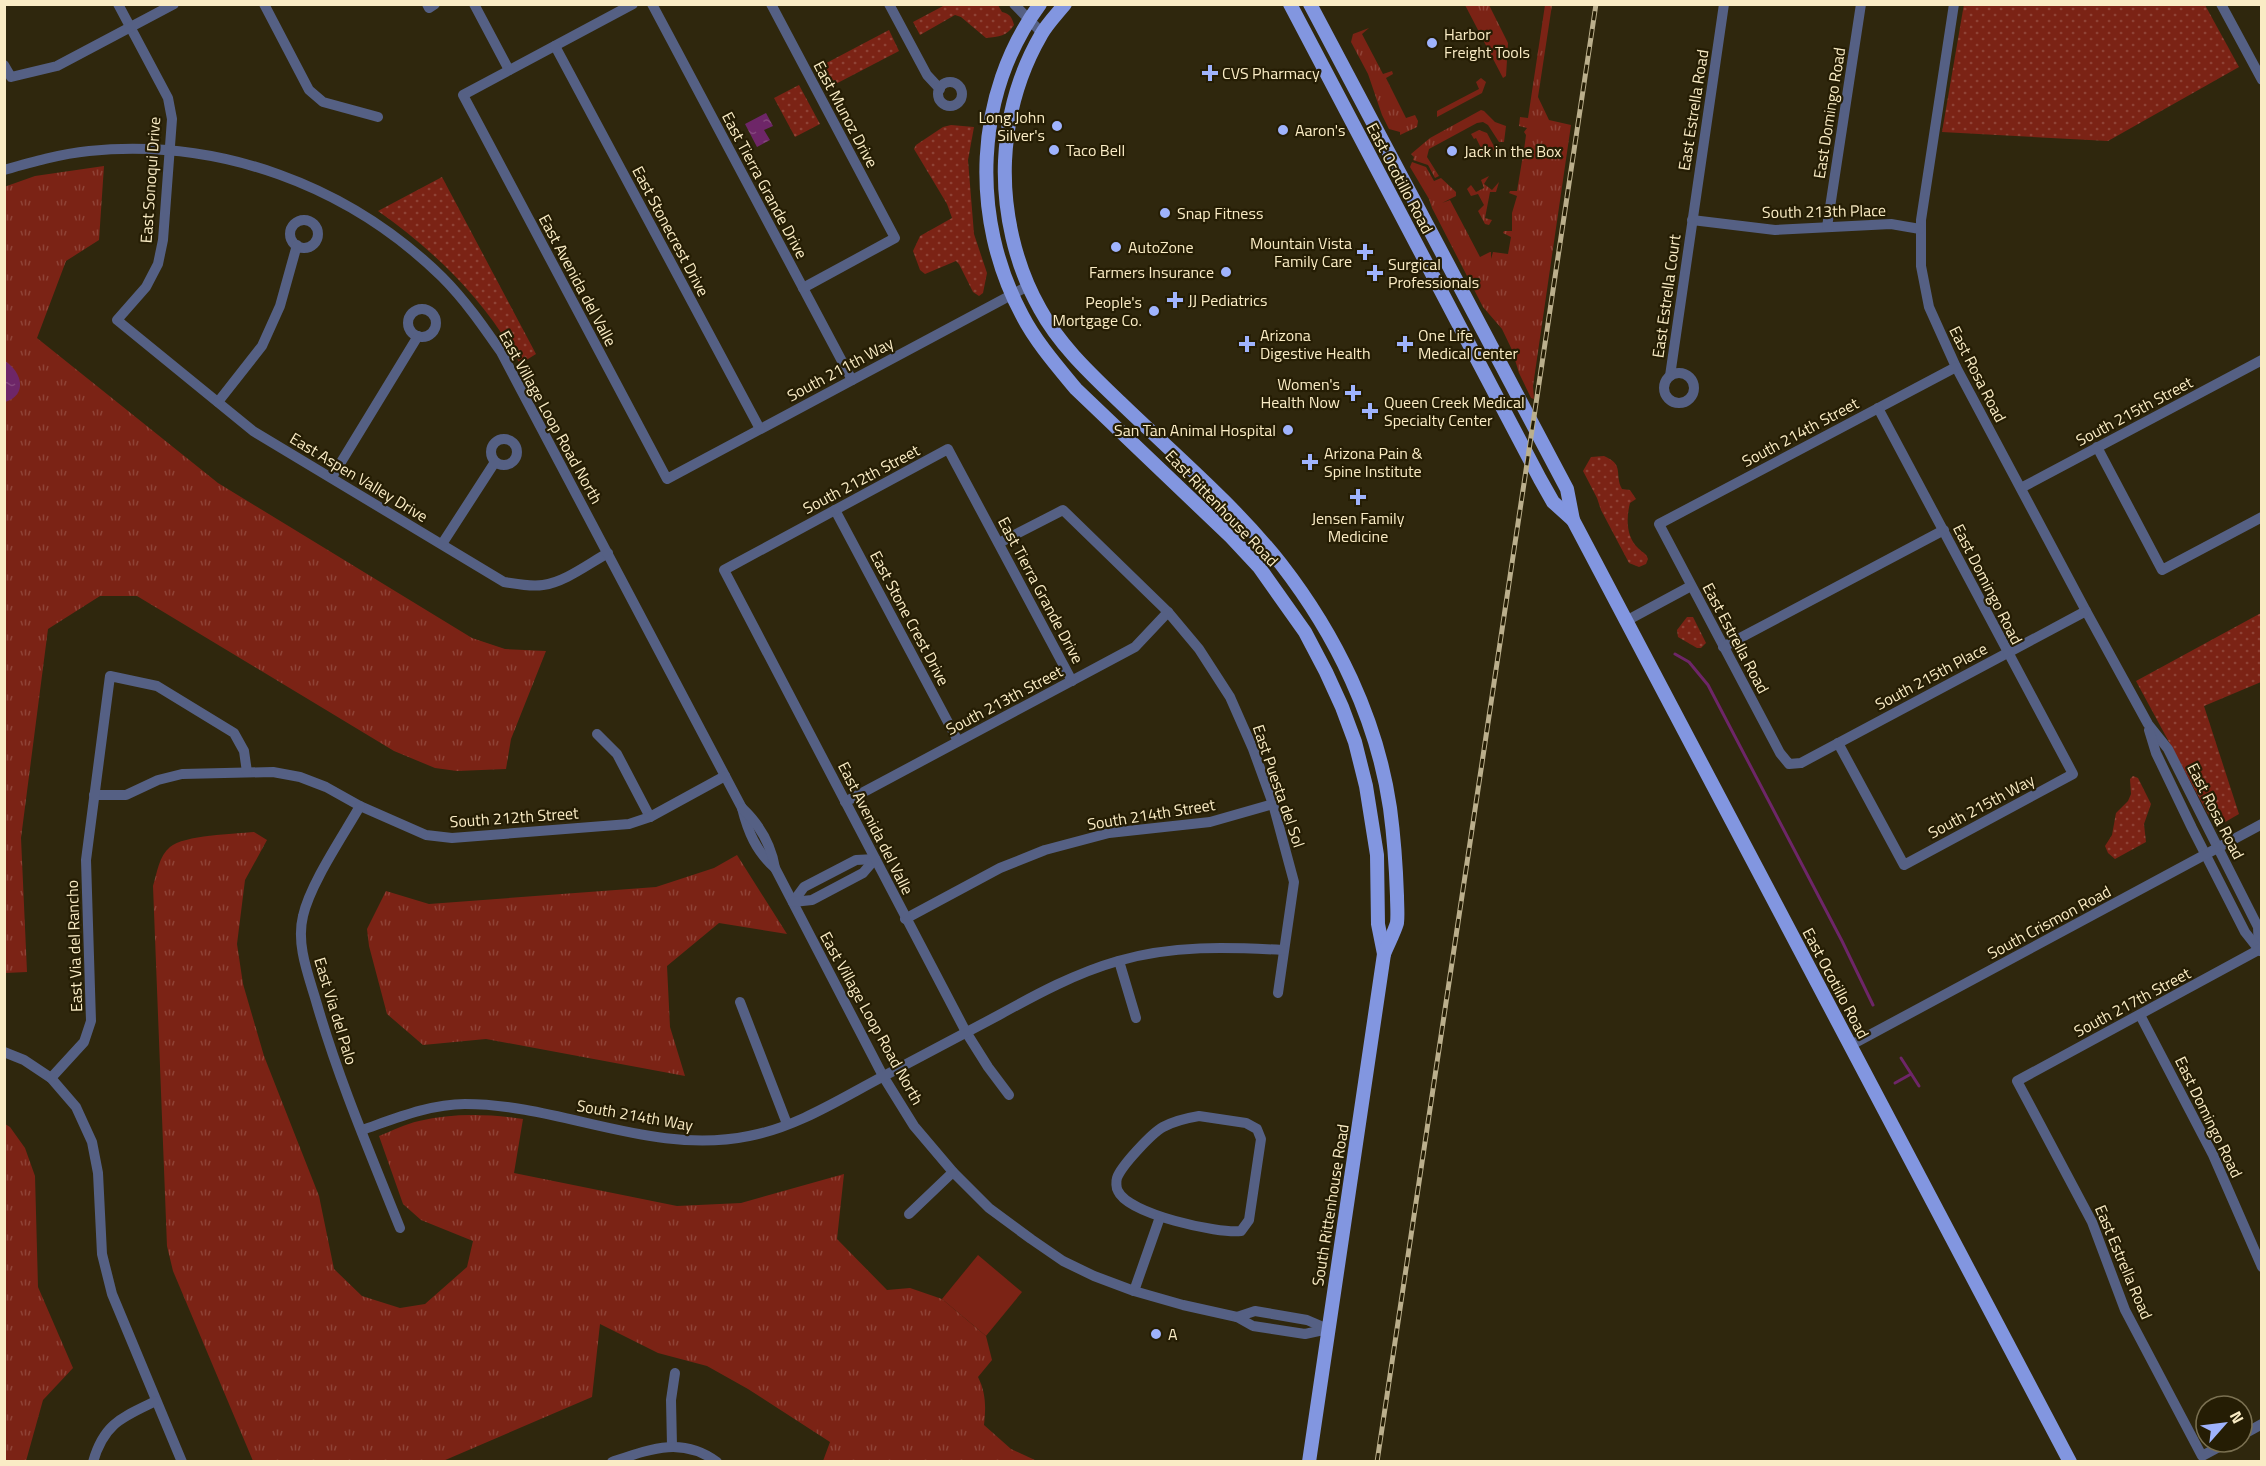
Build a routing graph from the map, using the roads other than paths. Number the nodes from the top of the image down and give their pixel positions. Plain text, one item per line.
1 (118, 4) edge
2 (174, 4) edge
3 (264, 4) edge
4 (474, 4) edge
5 (633, 4) edge
6 (652, 4) edge
7 (771, 4) edge
8 (889, 4) edge
9 (1014, 4) edge
10 (1040, 4) edge
11 (1065, 4) edge
12 (1290, 4) edge
13 (1310, 4) edge
14 (1724, 4) edge
15 (1861, 4) edge
16 (1954, 4) edge
17 (2221, 4) edge
18 (1029, 20) junction
19 (130, 27) junction
20 (1042, 33) junction
21 (555, 46) junction
22 (4, 65) edge
23 (1322, 65) junction
24 (1343, 67) junction
25 (509, 70) junction
26 (2262, 81) edge
27 (940, 89) dead end
28 (378, 117) dead end
29 (170, 149) junction
30 (4, 170) edge
31 (1692, 220) junction
32 (1827, 227) junction
33 (1920, 229) junction
34 (297, 245) dead end
35 (1028, 286) junction
36 (803, 288) junction
37 (1012, 294) junction
38 (117, 320) joint
39 (418, 336) dead end
40 (2262, 360) edge
41 (1956, 367) junction
42 (1670, 376) dead end
43 (852, 380) junction
44 (218, 402) junction
45 (1878, 408) junction
46 (760, 429) junction
47 (2097, 447) junction
48 (948, 449) joint
49 (495, 462) dead end
50 (332, 477) junction
51 (667, 479) joint
52 (2021, 488) junction
53 (835, 510) junction
54 (2262, 517) edge
55 (1573, 520) junction
56 (1659, 524) joint
57 (1944, 530) junction
58 (999, 543) junction
59 (442, 544) junction
60 (608, 553) junction
61 (724, 570) joint
62 (1692, 586) junction
63 (2086, 611) junction
64 (1168, 612) junction
65 (1626, 621) junction
66 (1723, 647) junction
67 (2007, 653) junction
68 (1072, 681) junction
69 (2148, 724) junction
70 (597, 734) dead end
71 (958, 741) junction
72 (1838, 743) junction
73 (1789, 764) joint
74 (247, 772) junction
75 (2073, 774) joint
76 (725, 776) junction
77 (94, 795) junction
78 (845, 801) junction
79 (1273, 804) junction
80 (360, 806) junction
81 (650, 817) junction
82 (2262, 824) edge
83 (2217, 848) junction
84 (2205, 854) junction
85 (875, 859) junction
86 (793, 902) junction
87 (905, 919) junction
88 (1283, 950) junction
89 (2261, 951) edge
90 (1384, 954) junction
91 (1119, 961) junction
92 (1278, 993) dead end
93 (740, 1002) dead end
94 (2140, 1015) junction
95 (1136, 1018) dead end
96 (966, 1032) junction
97 (1851, 1046) junction
98 (4, 1052) edge
99 (884, 1076) junction
100 (51, 1078) junction
101 (2017, 1081) joint
102 (1010, 1095) dead end
103 (787, 1124) junction
104 (362, 1130) junction
105 (953, 1172) junction
106 (909, 1214) dead end
107 (1160, 1217) junction
108 (400, 1228) dead end
109 (2262, 1267) edge
110 (1134, 1291) junction
111 (1328, 1329) junction
112 (675, 1373) dead end
113 (156, 1401) junction
114 (2194, 1441) edge
115 (672, 1446) junction
116 (93, 1461) edge
117 (182, 1461) edge
118 (612, 1461) edge
119 (717, 1461) edge
120 (1309, 1461) edge
121 (2070, 1461) edge

1 - 19 street, East Sonoqui Drive
2 - 19 street
3 - 28 street
4 - 25 street
5 - 21 street
6 - 36 street, East Tierra Grande Drive
7 - 36 street, East Munoz Drive
8 - 27 street
9 - 18 street
10 - 18 main road, East Rittenhouse Road
11 - 20 main road, East Rittenhouse Road
12 - 23 main road, East Ocotillo Road
13 - 24 main road, East Ocotillo Road
14 - 31 street, East Estrella Road
15 - 32 street, East Domingo Road
16 - 33 street, East Rosa Road
17 - 26 street
18 - 20 street
18 - 37 main road, East Rittenhouse Road
19 - 22 street
19 - 29 street, East Sonoqui Drive
20 - 35 main road, East Rittenhouse Road
21 - 25 street
21 - 46 street, East Stonecrest Drive
23 - 24 main road
23 - 55 main road, East Ocotillo Road
24 - 55 main road, East Ocotillo Road
25 - 51 street, East Avenida del Valle
29 - 30 street, East Village Loop Road North
29 - 38 street, East Sonoqui Drive
29 - 60 street, East Village Loop Road North
31 - 32 street, South 213th Place
31 - 42 street, East Estrella Court
32 - 33 street, South 213th Place
33 - 41 street, East Rosa Road
34 - 44 street
35 - 37 street, South 211th Way
35 - 90 main road, East Rittenhouse Road
36 - 43 street, East Tierra Grande Drive
37 - 43 street, South 211th Way
37 - 90 main road, East Rittenhouse Road
38 - 44 street, East Aspen Valley Drive
39 - 50 street
40 - 47 street, South 215th Street
41 - 45 street, South 214th Street
41 - 52 street, East Rosa Road
43 - 46 street, South 211th Way
44 - 50 street, East Aspen Valley Drive
45 - 56 street, South 214th Street
45 - 57 street, East Domingo Road
46 - 51 street, South 211th Way
47 - 52 street, South 215th Street
47 - 54 street
48 - 53 street, South 212th Street
48 - 58 street, East Tierra Grande Drive
49 - 59 street
50 - 59 street, East Aspen Valley Drive
52 - 63 street, East Rosa Road
53 - 61 street, South 212th Street
53 - 71 street, East Stone Crest Drive
55 - 65 main road, East Ocotillo Road
56 - 62 street, East Estrella Road
57 - 66 street
57 - 67 street, East Domingo Road
58 - 64 street, East Puesta del Sol
58 - 68 street, East Tierra Grande Drive
59 - 60 street, East Aspen Valley Drive
60 - 76 street, East Village Loop Road North
61 - 78 street, East Avenida del Valle
62 - 65 street
62 - 66 street, East Estrella Road
63 - 67 street, South 215th Place
63 - 69 street, East Rosa Road
64 - 68 street, South 213th Street
64 - 79 street, East Puesta del Sol
65 - 97 main road, East Ocotillo Road
66 - 73 street, East Estrella Road
67 - 72 street, South 215th Place
67 - 75 street, East Domingo Road
68 - 71 street, South 213th Street
69 - 83 street, East Rosa Road
69 - 84 street, East Rosa Road
70 - 81 street
71 - 78 street, South 213th Street
72 - 73 street, South 215th Place
72 - 75 street, South 215th Way
74 - 77 street, South 212th Street
74 - 77 street, East Via del Rancho
74 - 80 street, South 212th Street
76 - 81 street, South 212th Street
76 - 86 street, East Village Loop Road North
77 - 100 street, East Via del Rancho
78 - 85 street, East Avenida del Valle
79 - 87 street, South 214th Street
79 - 88 street, East Puesta del Sol
80 - 81 street, South 212th Street
80 - 104 street, East Via del Palo
82 - 83 street, South Crismon Road
83 - 84 street, South Crismon Road
83 - 89 street, East Rosa Road
84 - 89 street, East Rosa Road
84 - 97 street, South Crismon Road
85 - 86 street
85 - 87 street, East Avenida del Valle
86 - 99 street, East Village Loop Road North
87 - 96 street, East Avenida del Valle
88 - 91 street, South 214th Way
88 - 92 street, East Puesta del Sol
89 - 94 street, South 217th Street
90 - 111 main road, South Rittenhouse Road
91 - 95 street
91 - 96 street, South 214th Way
93 - 103 street
94 - 101 street, South 217th Street
94 - 109 street, East Domingo Road
96 - 99 street, South 214th Way
96 - 102 street, East Avenida del Valle
97 - 121 main road, East Ocotillo Road
98 - 100 street
99 - 103 street, South 214th Way
99 - 105 street, East Village Loop Road North
100 - 113 street
101 - 114 street, East Estrella Road
103 - 104 street, South 214th Way
104 - 108 street, East Via del Palo
105 - 106 street
105 - 110 street, East Village Loop Road North
107 - 107 street
107 - 110 street
110 - 111 street, East Village Loop Road North
111 - 120 main road, South Rittenhouse Road
112 - 115 street
113 - 116 street
113 - 117 street
115 - 118 street
115 - 119 street

